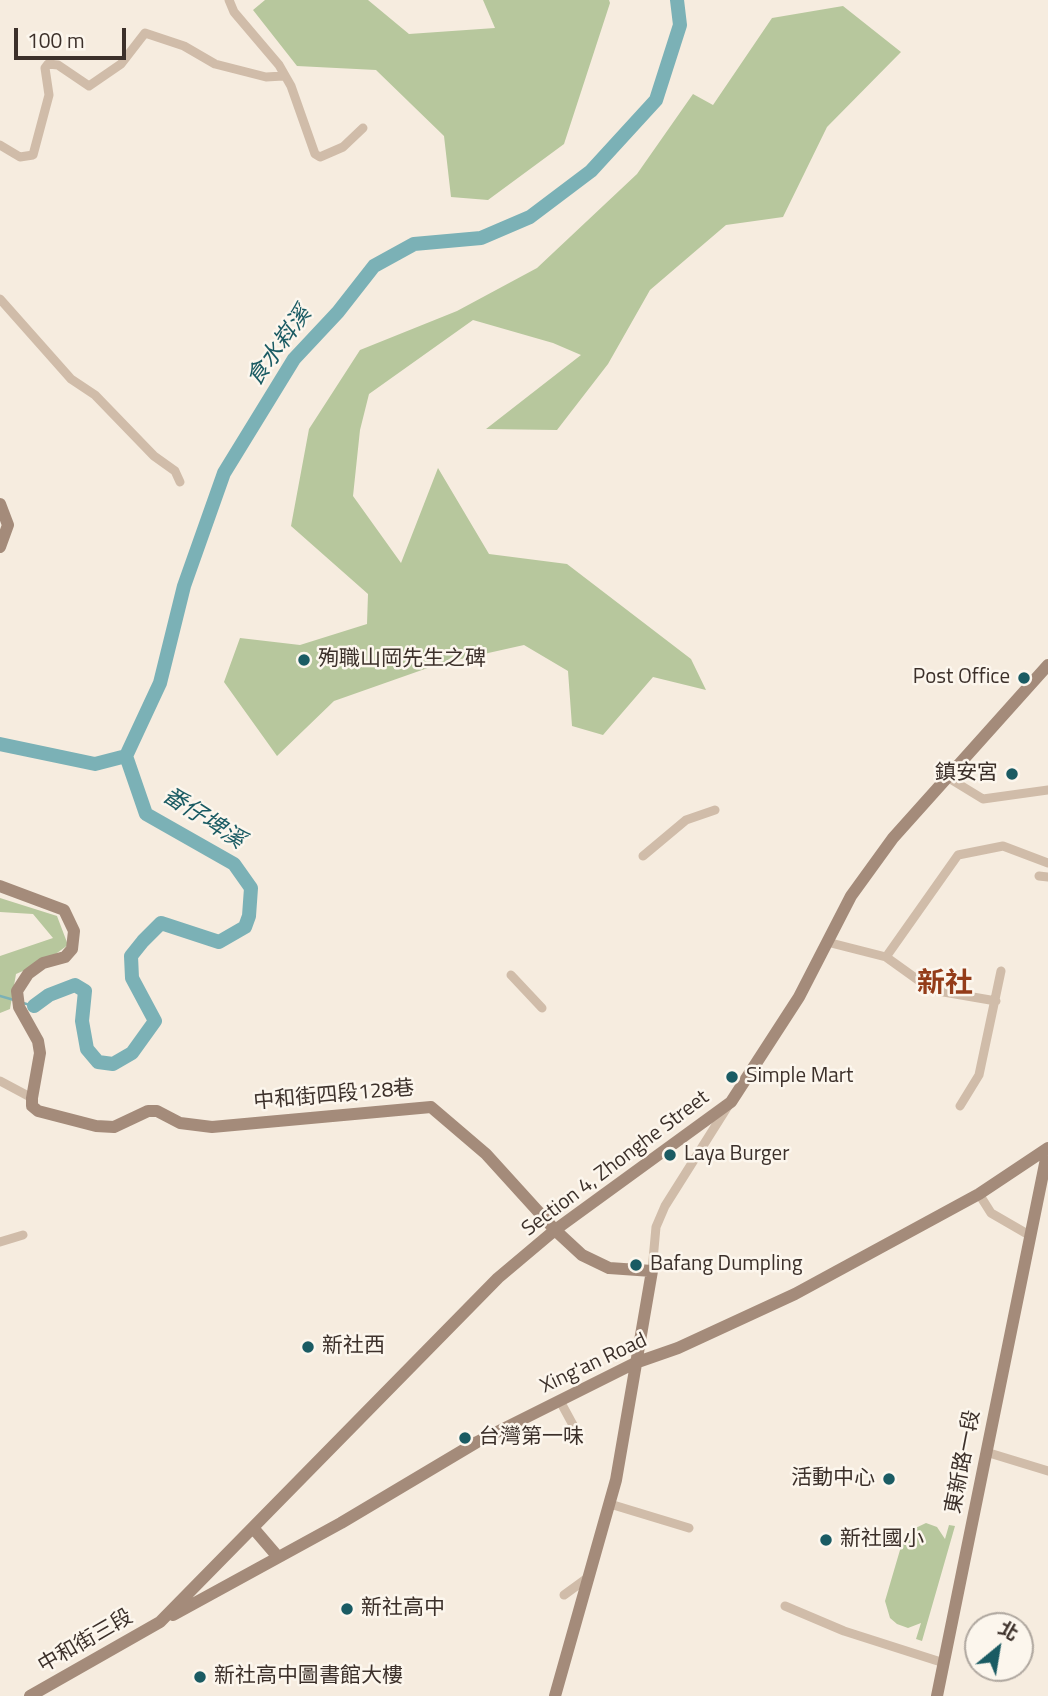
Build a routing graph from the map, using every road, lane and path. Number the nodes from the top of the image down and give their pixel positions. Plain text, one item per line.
1 (229, 0) edge
2 (283, 76) junction
3 (363, 128) dead end
4 (0, 145) edge
5 (0, 299) edge
6 (180, 482) dead end
7 (0, 504) edge
8 (0, 547) edge
9 (1048, 665) edge
10 (947, 777) junction
11 (1048, 790) edge
12 (715, 810) dead end
13 (643, 856) dead end
14 (1048, 863) edge
15 (0, 886) edge
16 (827, 942) junction
17 (886, 957) junction
18 (1001, 971) dead end
19 (511, 975) dead end
20 (996, 1001) junction
21 (542, 1008) dead end
22 (0, 1081) edge
23 (32, 1098) junction
24 (731, 1102) junction
25 (960, 1106) dead end
26 (1048, 1148) edge
27 (979, 1194) junction
28 (555, 1230) junction
29 (23, 1235) dead end
30 (1029, 1235) junction
31 (0, 1242) edge
32 (652, 1271) junction
33 (635, 1363) junction
34 (560, 1401) junction
35 (579, 1436) dead end
36 (986, 1452) junction
37 (1048, 1471) edge
38 (610, 1504) junction
39 (689, 1528) dead end
40 (254, 1529) junction
41 (278, 1557) junction
42 (586, 1579) junction
43 (564, 1595) dead end
44 (785, 1606) dead end
45 (160, 1622) junction
46 (944, 1663) junction
47 (30, 1696) edge
48 (555, 1696) edge
49 (937, 1696) edge

1 - 2 street
2 - 3 street
2 - 4 street
5 - 6 street
7 - 8 street
9 - 10 street, Section 4, Zhonghe Street
10 - 11 street
10 - 16 street, Section 4, Zhonghe Street
12 - 13 street
14 - 17 street
15 - 23 street
16 - 17 street
16 - 24 street, Section 4, Zhonghe Street
17 - 20 street
18 - 20 street
19 - 21 street
20 - 25 street
22 - 23 street
23 - 28 street, 中和街四段128巷
24 - 28 street, Section 4, Zhonghe Street
24 - 32 street
26 - 27 street, Xing'an Road
26 - 30 street, 東新路一段
27 - 30 street
27 - 33 street, Xing'an Road
28 - 32 street, 中和街四段128巷
28 - 40 street, Section 4, Zhonghe Street
29 - 31 street
30 - 36 street, 東新路一段
32 - 33 street
33 - 34 street, Xing'an Road
33 - 38 street
34 - 35 street
34 - 41 street, Xing'an Road
36 - 37 street
36 - 46 street, 東新路一段
38 - 39 street
38 - 42 street
40 - 41 street
40 - 45 street, Section 4, Zhonghe Street
41 - 45 street, Xing'an Road
42 - 43 street
42 - 48 street
44 - 46 street
45 - 47 street, 中和街三段
46 - 49 street, 東新路一段

